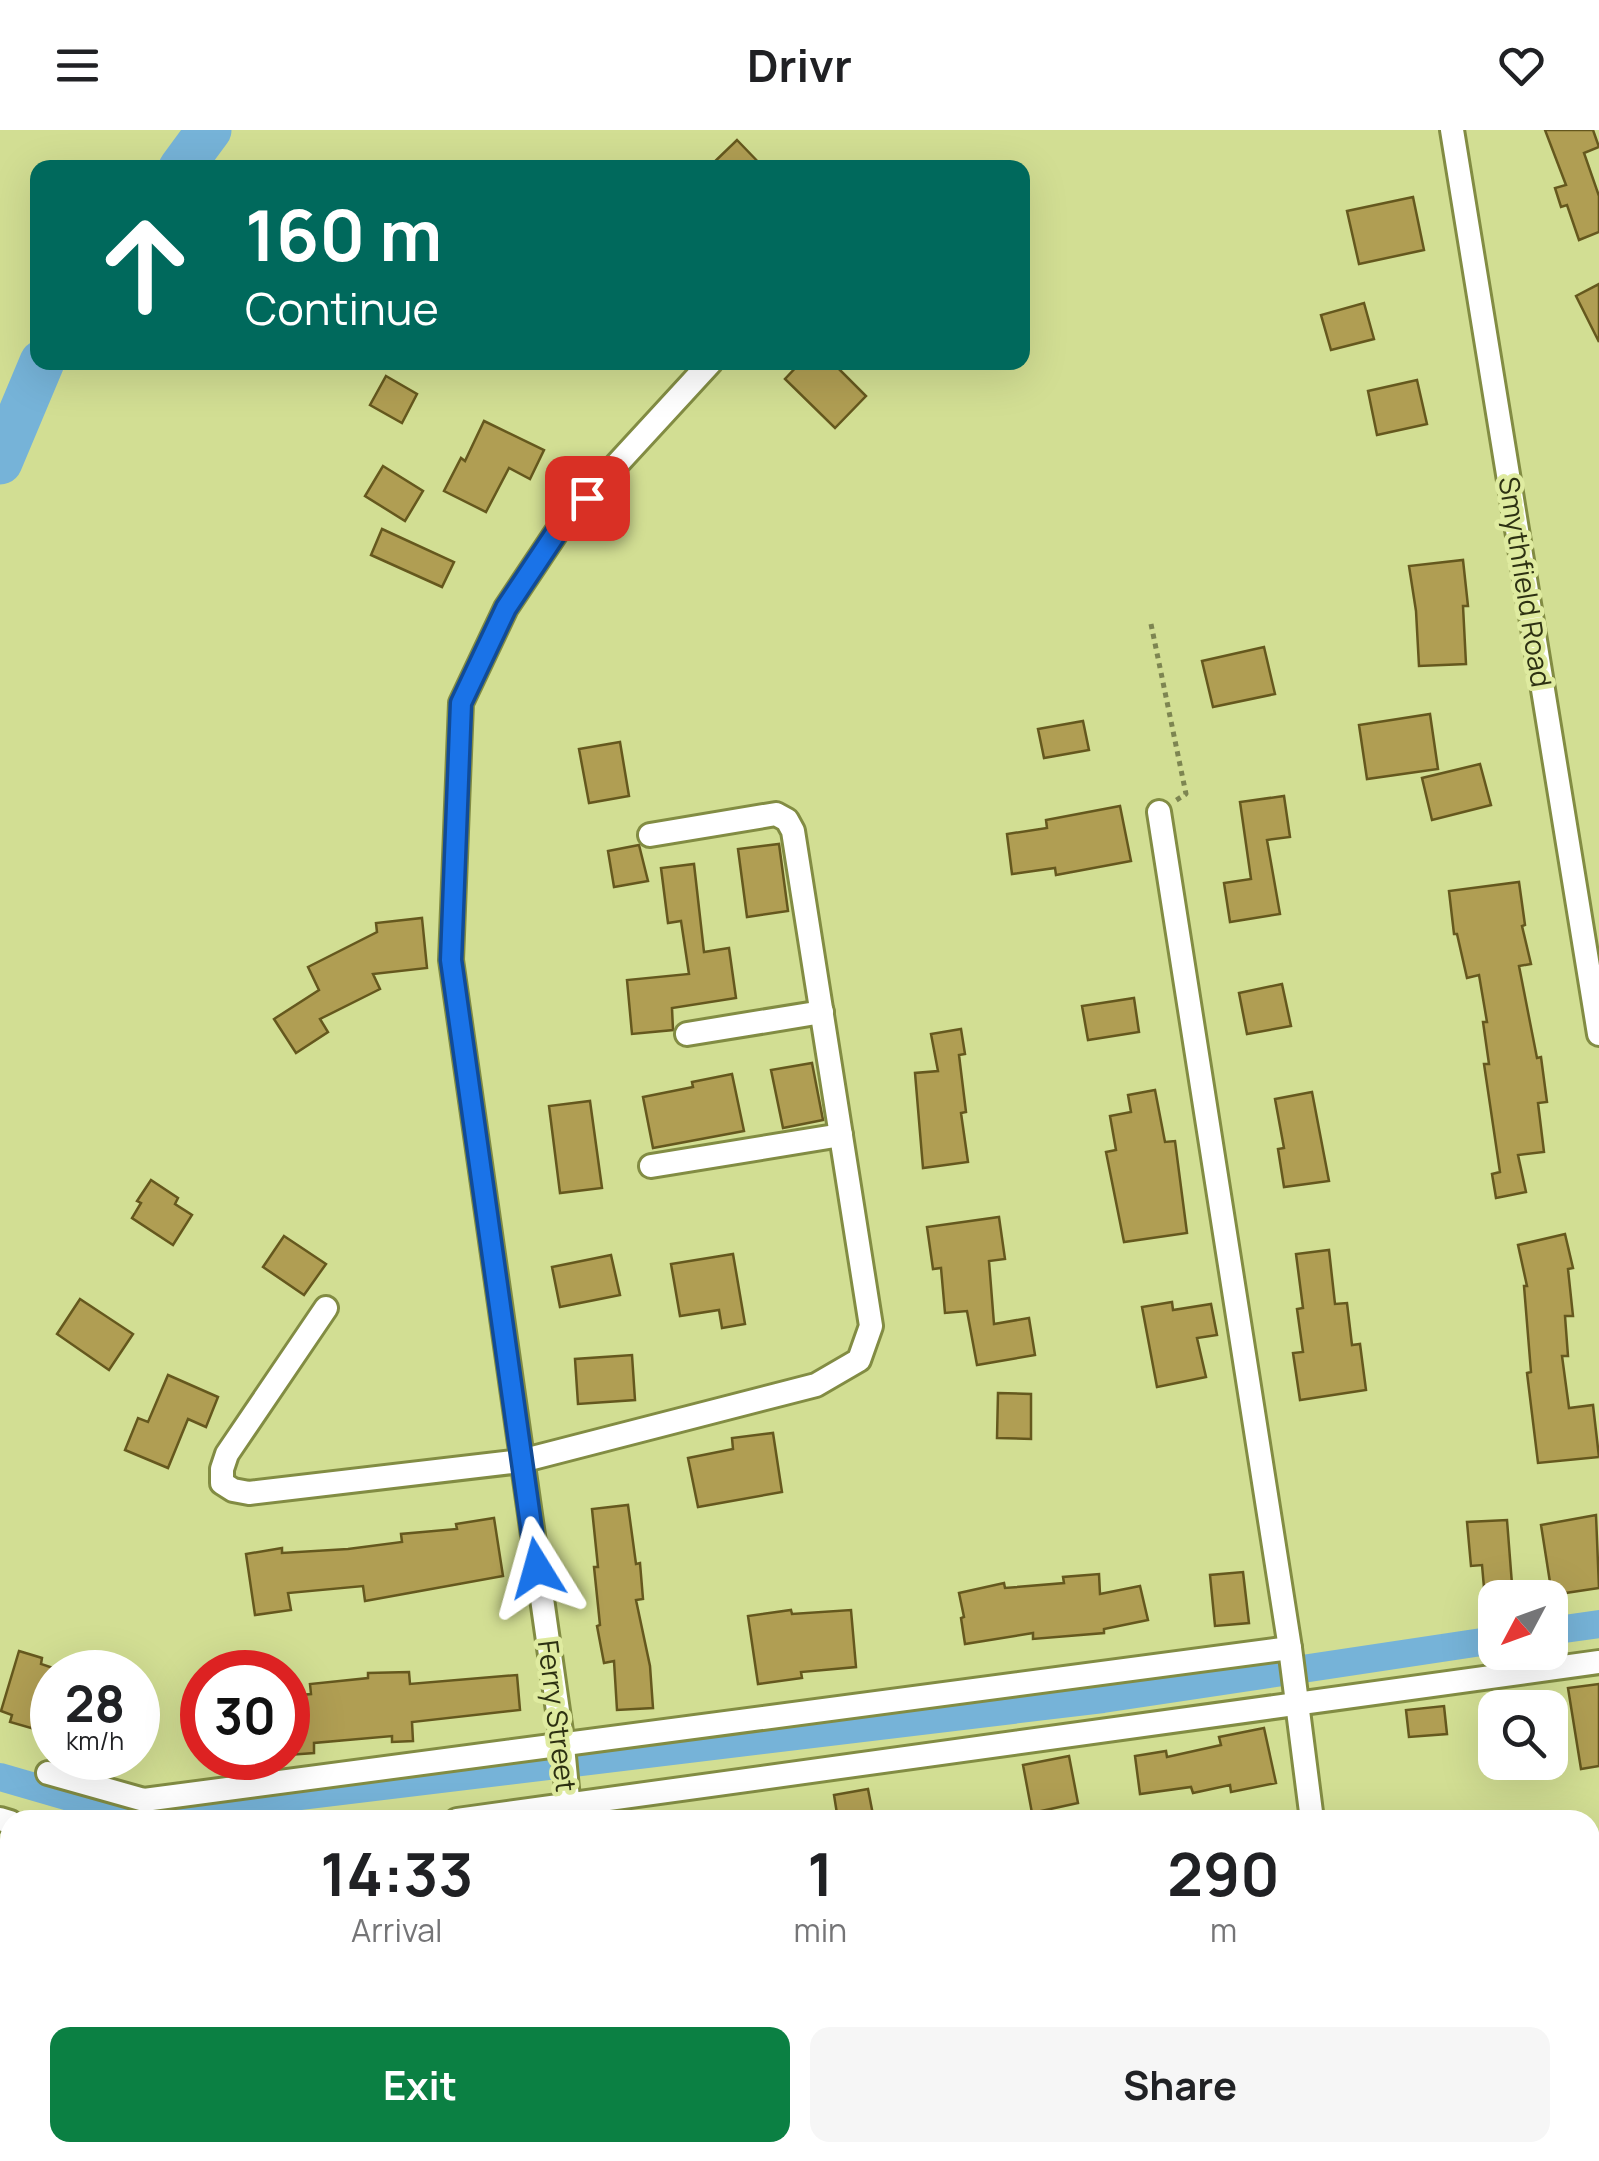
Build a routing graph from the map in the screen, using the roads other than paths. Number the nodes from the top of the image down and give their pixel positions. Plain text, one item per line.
1 (1452, 130) edge
2 (1462, 130) edge
3 (704, 370) edge
4 (1159, 812) road end
5 (650, 834) dead end
6 (822, 1012) junction
7 (687, 1034) dead end
8 (1599, 1034) edge
9 (841, 1135) junction
10 (651, 1166) dead end
11 (326, 1308) dead end
12 (521, 1461) junction
13 (1290, 1648) junction
14 (1599, 1662) edge
15 (1296, 1705) junction
16 (563, 1746) junction
17 (73, 1780) edge
18 (570, 1810) edge
19 (590, 1810) edge
20 (1311, 1810) edge

1 - 2 street
1 - 8 street, Smythfield Road
3 - 12 street, Ferry Street
4 - 13 street
5 - 6 street
6 - 7 street
6 - 9 street
9 - 10 street
9 - 12 street
11 - 12 street
12 - 16 street, Ferry Street
13 - 15 street
13 - 16 street
14 - 15 street
15 - 19 street
15 - 20 street
16 - 17 street
16 - 18 street, Ferry Street

